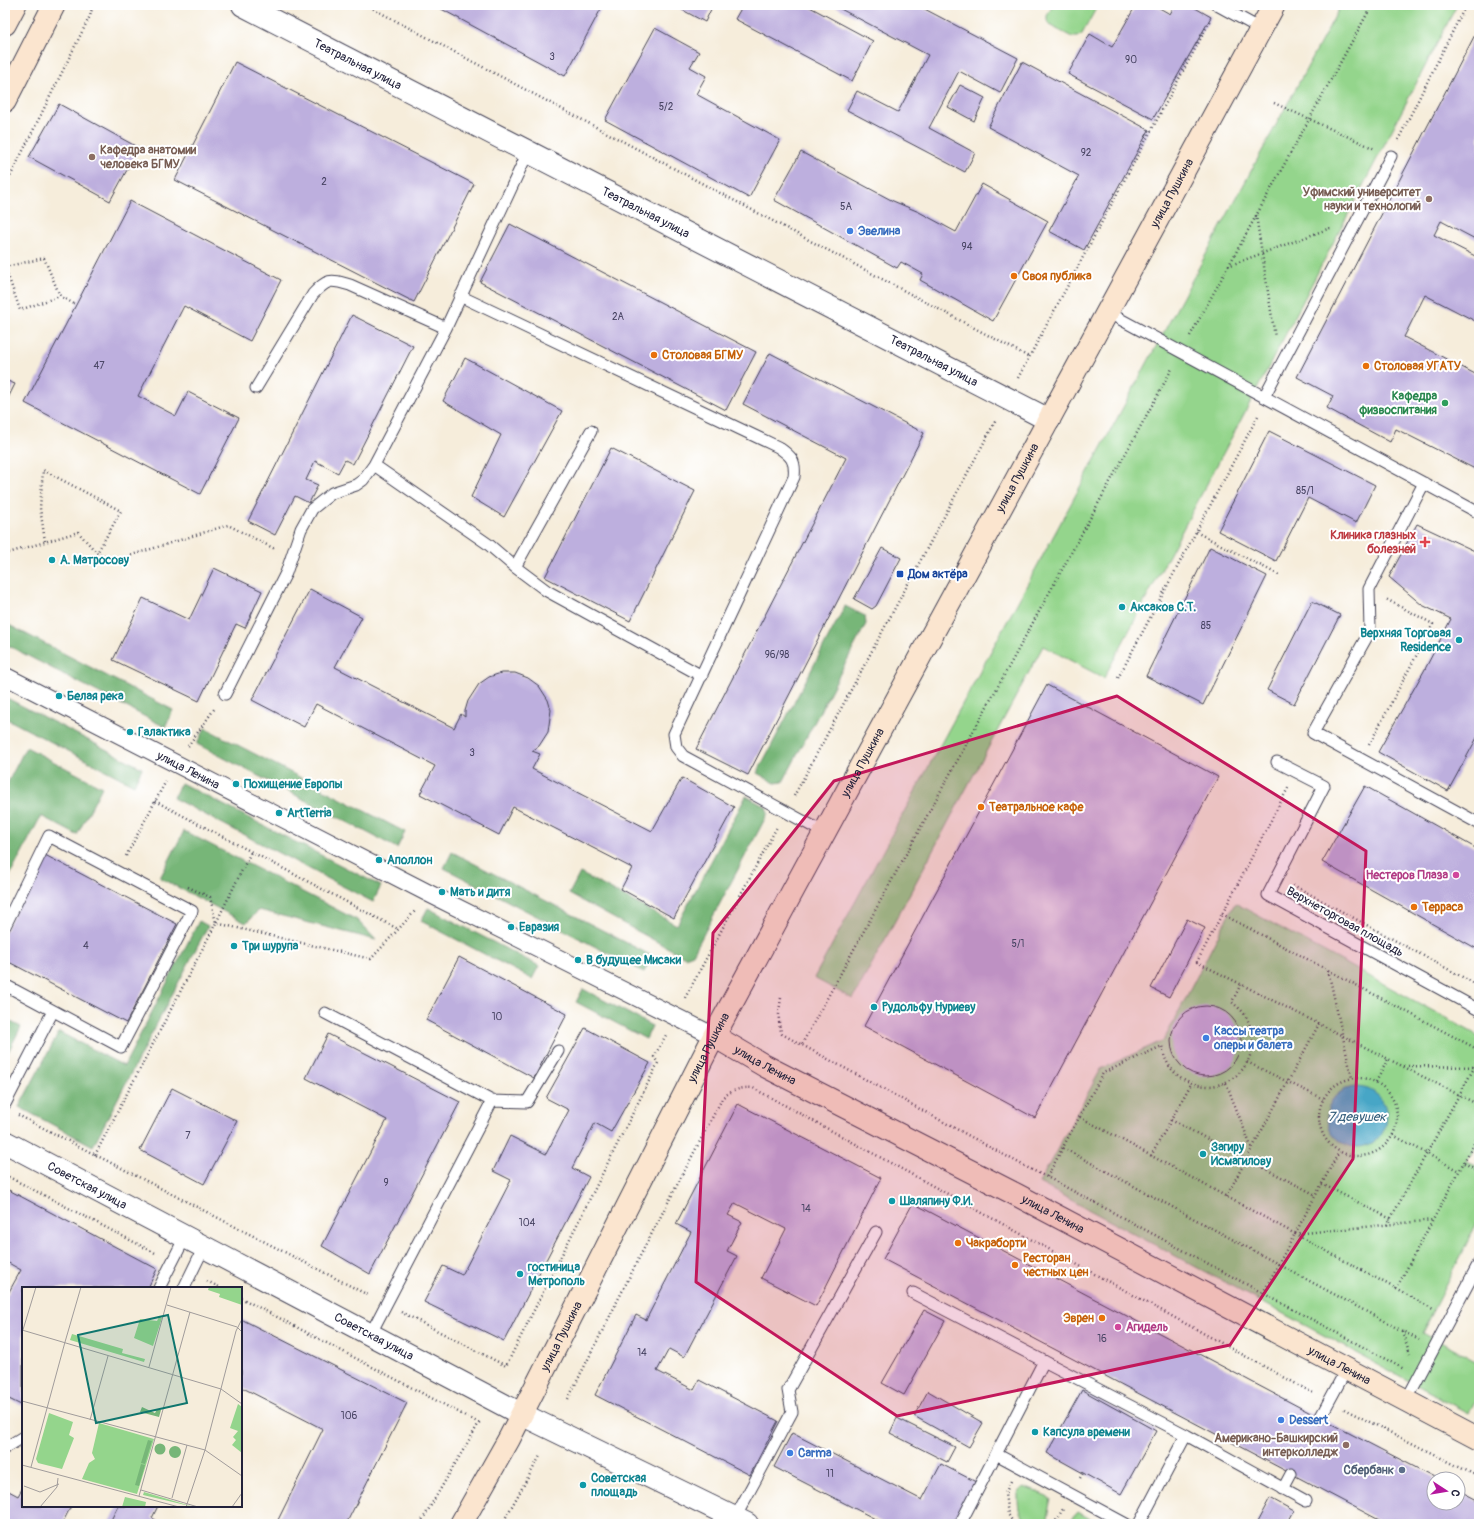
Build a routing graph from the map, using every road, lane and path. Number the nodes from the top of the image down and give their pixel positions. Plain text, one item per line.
1 (15, 5) edge
2 (54, 5) edge
3 (93, 5) edge
4 (243, 5) edge
5 (366, 5) edge
6 (1218, 5) edge
7 (1274, 5) edge
8 (1372, 5) edge
9 (1466, 5) edge
10 (5, 24) edge
11 (1261, 29) junction
12 (5, 101) edge
13 (1274, 103) dead end
14 (1309, 119) junction
15 (528, 152) junction
16 (1390, 156) junction
17 (5, 187) edge
18 (1256, 215) junction
19 (1358, 218) junction
20 (1262, 253) junction
21 (1228, 266) junction
22 (5, 267) edge
23 (60, 296) junction
24 (460, 296) junction
25 (76, 305) dead end
26 (1107, 312) junction
27 (446, 328) junction
28 (1181, 352) junction
29 (1029, 357) junction
30 (1280, 367) junction
31 (256, 388) dead end
32 (1264, 397) junction
33 (1007, 398) junction
34 (1259, 414) dead end
35 (1049, 420) junction
36 (591, 431) dead end
37 (374, 465) junction
38 (1424, 483) junction
39 (1479, 513) edge
40 (1196, 532) junction
41 (45, 541) junction
42 (97, 553) junction
43 (5, 554) edge
44 (291, 557) junction
45 (515, 567) junction
46 (1279, 575) dead end
47 (1369, 589) junction
48 (5, 676) edge
49 (702, 676) junction
50 (1118, 678) dead end
51 (225, 694) joint
52 (192, 740) dead end
53 (1361, 759) junction
54 (1277, 762) dead end
55 (175, 763) junction
56 (1297, 772) junction
57 (155, 801) junction
58 (785, 812) junction
59 (1479, 821) edge
60 (825, 833) junction
61 (251, 852) junction
62 (118, 872) junction
63 (1277, 877) junction
64 (182, 884) dead end
65 (430, 894) junction
66 (1222, 914) junction
67 (216, 922) junction
68 (5, 926) edge
69 (398, 929) junction
70 (1328, 970) junction
71 (1241, 984) junction
72 (5, 985) edge
73 (1479, 986) edge
74 (781, 998) dead end
75 (1479, 1010) edge
76 (53, 1011) junction
77 (325, 1013) dead end
78 (675, 1017) junction
79 (1319, 1024) junction
80 (714, 1036) junction
81 (1343, 1036) junction
82 (802, 1044) junction
83 (1479, 1050) edge
84 (558, 1051) dead end
85 (1479, 1058) edge
86 (1388, 1059) junction
87 (1247, 1062) junction
88 (1402, 1066) junction
89 (1475, 1066) junction
90 (1479, 1067) edge
91 (1352, 1078) junction
92 (1288, 1082) junction
93 (1376, 1082) junction
94 (1226, 1083) junction
95 (1191, 1084) junction
96 (1459, 1095) junction
97 (1323, 1099) junction
98 (492, 1101) junction
99 (1479, 1105) edge
100 (8, 1108) edge
101 (1080, 1117) junction
102 (1171, 1120) junction
103 (1479, 1134) edge
104 (1392, 1135) junction
105 (5, 1142) edge
106 (1064, 1148) junction
107 (1252, 1149) junction
108 (1339, 1152) junction
109 (1427, 1154) junction
110 (95, 1155) junction
111 (1151, 1156) junction
112 (1246, 1159) junction
113 (1464, 1163) junction
114 (1459, 1171) junction
115 (1479, 1171) edge
116 (5, 1175) edge
117 (1047, 1177) junction
118 (1322, 1184) junction
119 (1316, 1195) junction
120 (1226, 1197) junction
121 (1391, 1219) junction
122 (1433, 1220) junction
123 (1387, 1225) junction
124 (876, 1232) dead end
125 (1295, 1234) junction
126 (186, 1237) junction
127 (204, 1247) junction
128 (172, 1262) junction
129 (1479, 1262) edge
130 (1279, 1264) junction
131 (192, 1273) junction
132 (160, 1287) edge
133 (185, 1287) edge
134 (219, 1287) edge
135 (1396, 1288) junction
136 (913, 1293) dead end
137 (1263, 1293) junction
138 (242, 1299) edge
139 (387, 1304) junction
140 (1450, 1318) junction
141 (370, 1335) junction
142 (1434, 1348) junction
143 (1044, 1361) junction
144 (1346, 1370) junction
145 (1418, 1377) junction
146 (568, 1399) dead end
147 (1329, 1401) junction
148 (1406, 1401) junction
149 (521, 1414) junction
150 (1320, 1418) dead end
151 (1186, 1435) junction
152 (22, 1438) edge
153 (1479, 1439) edge
154 (5, 1448) edge
155 (996, 1454) junction
156 (540, 1456) dead end
157 (1291, 1474) dead end
158 (1479, 1477) edge
159 (1284, 1489) junction
160 (1306, 1501) dead end
161 (741, 1521) edge
162 (420, 1524) edge
163 (461, 1524) edge
164 (502, 1524) edge
165 (960, 1524) edge
166 (1126, 1524) edge
167 (1139, 1524) edge

1 - 10 main road
2 - 12 main road
3 - 17 path
4 - 15 street, Театральная улица
5 - 29 path
6 - 11 lane
6 - 29 path
7 - 11 main road, улица Пушкина
8 - 14 path
9 - 16 path
11 - 26 main road, улица Пушкина
13 - 14 path
14 - 16 path
14 - 18 path
15 - 24 lane
15 - 33 street, Театральная улица
16 - 19 lane
18 - 20 path
18 - 21 path
19 - 20 path
19 - 30 lane
20 - 21 path
20 - 30 path
21 - 28 path
22 - 23 path
22 - 23 path
23 - 25 path
24 - 27 lane
24 - 49 lane
26 - 28 lane
26 - 35 main road, улица Пушкина
27 - 31 lane
27 - 37 lane
28 - 32 lane
28 - 82 path
29 - 33 path
30 - 32 lane
32 - 38 lane
33 - 35 street, Театральная улица
33 - 58 path
34 - 40 path
35 - 60 main road, улица Пушкина
36 - 45 lane
37 - 44 lane
37 - 45 lane
38 - 39 lane
38 - 47 lane
40 - 46 path
40 - 50 path
41 - 42 path
41 - 42 path
41 - 43 path
42 - 44 path
44 - 51 lane
45 - 49 lane
47 - 53 lane
47 - 53 path
48 - 55 street, улица Ленина
49 - 58 lane
51 - 52 path
53 - 59 lane
54 - 56 lane, Верхнеторговая площадь
55 - 57 path
55 - 65 street, улица Ленина
56 - 63 lane, Верхнеторговая площадь
56 - 66 path
57 - 61 path
57 - 62 path
58 - 60 lane
58 - 78 path
60 - 80 main road, улица Пушкина
61 - 67 path
61 - 69 path
62 - 68 lane
62 - 76 lane
63 - 73 path
63 - 75 lane, Верхнеторговая площадь
64 - 67 path
65 - 69 path
65 - 78 street, улица Ленина
66 - 70 path
66 - 71 path
67 - 69 path
67 - 110 path
70 - 81 path
70 - 83 path
71 - 79 path
71 - 87 path
72 - 76 lane
74 - 82 path
76 - 100 lane
77 - 98 lane
78 - 80 street, улица Ленина
78 - 139 path
79 - 81 path
79 - 92 path
80 - 144 main road, улица Ленина
80 - 149 main road, улица Пушкина
81 - 86 path
81 - 91 path
82 - 117 path
84 - 98 lane
85 - 89 path
86 - 88 path
86 - 93 path
87 - 92 path
87 - 94 path
88 - 89 path
88 - 96 path
89 - 90 path
89 - 96 path
91 - 93 path
91 - 97 path
92 - 97 path
92 - 107 path
93 - 104 path
94 - 95 path
94 - 107 path
95 - 101 path
95 - 102 path
96 - 99 path
96 - 109 path
97 - 108 path
98 - 139 lane
100 - 110 path
101 - 106 path
101 - 111 path
102 - 111 path
102 - 112 path
103 - 113 path
104 - 108 path
104 - 109 path
105 - 126 street, Советская улица
106 - 117 path
106 - 130 path
107 - 112 path
108 - 118 path
109 - 114 path
109 - 121 path
110 - 139 path
111 - 120 path
112 - 119 path
112 - 120 path
113 - 114 path
113 - 115 path
114 - 122 path
116 - 128 path
117 - 137 path
118 - 119 path
118 - 121 path
119 - 125 path
120 - 125 path
121 - 123 path
122 - 123 path
122 - 135 path
123 - 125 path
124 - 161 lane
125 - 130 path
125 - 135 path
126 - 127 street, Советская улица
126 - 128 lane
127 - 131 lane
127 - 141 street, Советская улица
128 - 132 lane
129 - 140 lane
130 - 137 path
130 - 142 path
131 - 133 lane
131 - 134 path
135 - 140 path
136 - 143 lane
137 - 145 path
138 - 162 path
139 - 141 lane
140 - 142 lane
141 - 149 street, Советская улица
142 - 145 lane
143 - 151 lane
143 - 155 lane
144 - 147 lane
144 - 148 main road, улица Ленина
145 - 148 lane
146 - 147 path
147 - 150 lane
147 - 158 path
148 - 153 main road, улица Ленина
149 - 161 street, Советская улица
149 - 163 main road, улица Пушкина
151 - 159 lane
151 - 167 lane
152 - 154 lane
155 - 165 lane
155 - 166 lane
156 - 164 path
157 - 159 lane
159 - 160 lane

